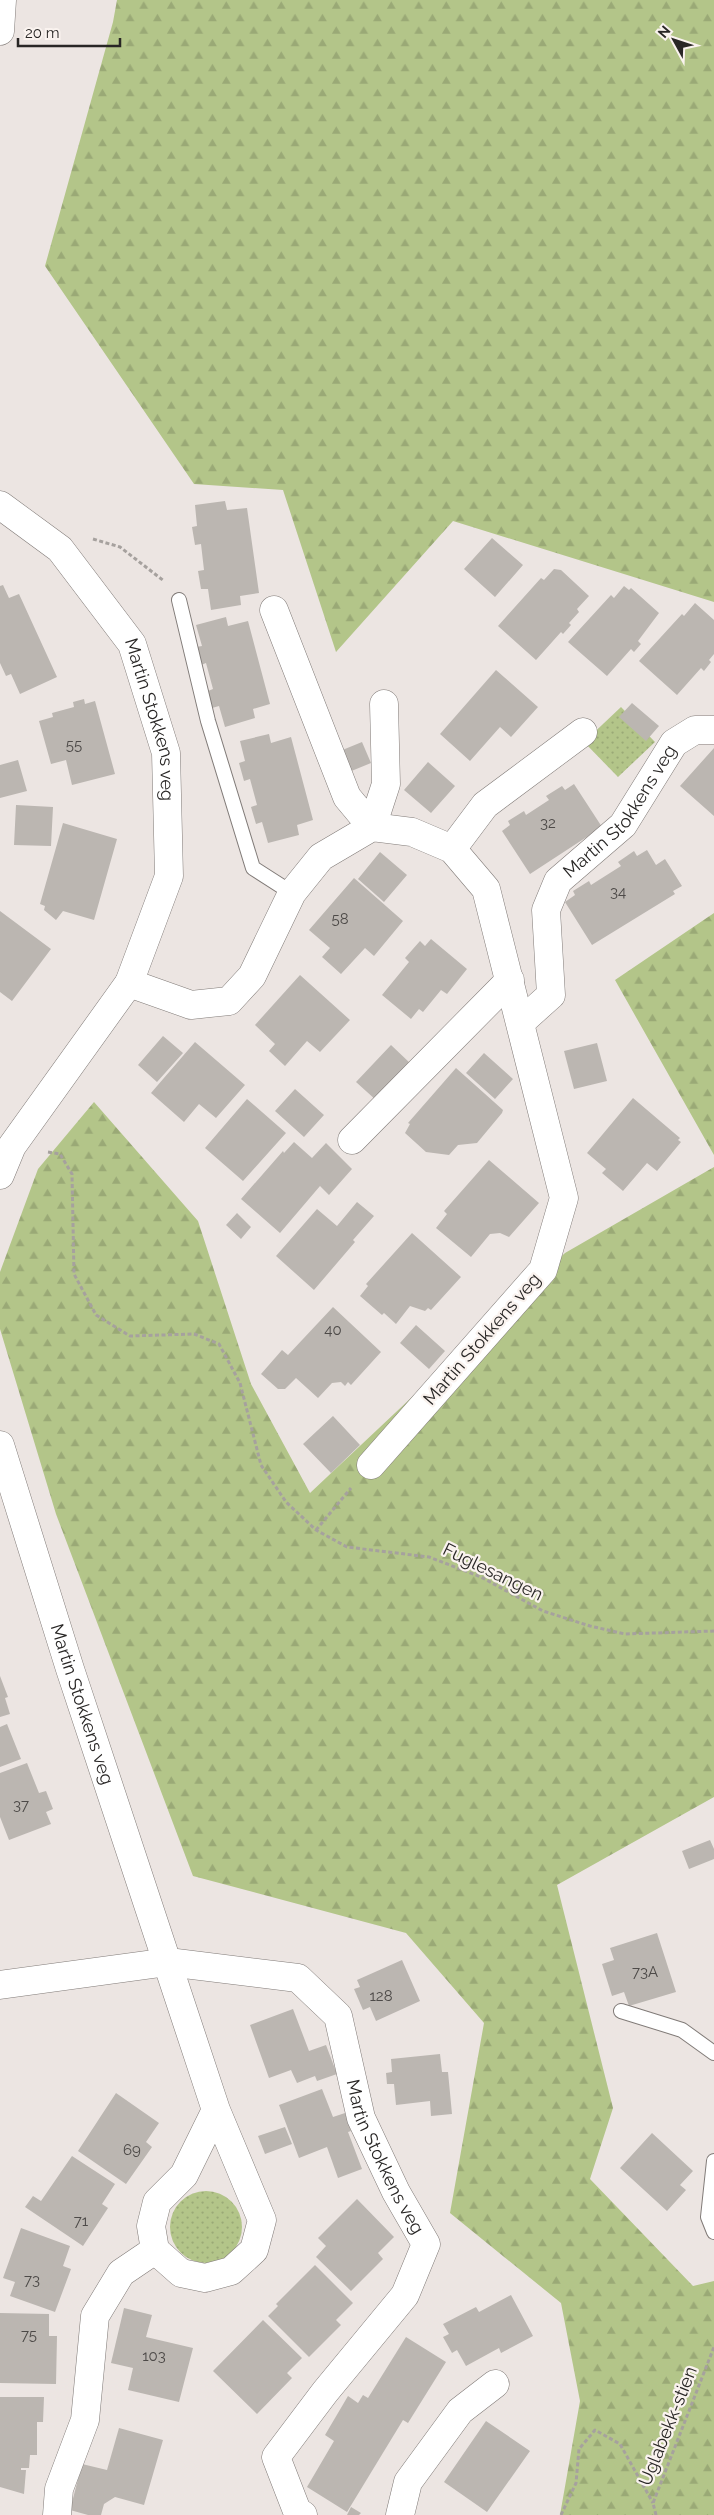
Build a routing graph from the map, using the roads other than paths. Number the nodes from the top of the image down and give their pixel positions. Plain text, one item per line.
1 (2, 0) edge
2 (0, 31) edge
3 (0, 505) edge
4 (179, 600) road end
5 (274, 610) dead end
6 (384, 704) dead end
7 (714, 730) edge
8 (583, 732) dead end
9 (372, 827) junction
10 (452, 849) junction
11 (292, 893) junction
12 (510, 980) junction
13 (129, 984) junction
14 (521, 1022) junction
15 (352, 1140) dead end
16 (0, 1175) edge
17 (0, 1445) edge
18 (371, 1465) road end
19 (168, 1962) junction
20 (0, 1985) edge
21 (621, 2011) dead end
22 (714, 2053) edge
23 (216, 2110) junction
24 (714, 2162) edge
25 (714, 2232) edge
26 (155, 2250) junction
27 (495, 2384) dead end
28 (57, 2515) edge
29 (303, 2515) edge
30 (400, 2515) edge

1 - 2 street
3 - 13 street, Martin Stokkens veg
4 - 11 lane
5 - 9 street
6 - 9 street
7 - 14 street, Martin Stokkens veg
8 - 10 street
9 - 10 street, Martin Stokkens veg
9 - 11 street
10 - 12 street, Martin Stokkens veg
11 - 13 street
12 - 14 street, Martin Stokkens veg
12 - 15 street
13 - 16 street, Martin Stokkens veg
14 - 18 street, Martin Stokkens veg
17 - 19 street, Martin Stokkens veg
19 - 20 street, Martin Stokkens veg
19 - 23 street, Martin Stokkens veg
19 - 29 street, Martin Stokkens veg
21 - 22 lane
23 - 26 street
23 - 26 street, Martin Stokkens veg
24 - 25 lane
26 - 28 street
27 - 30 street

